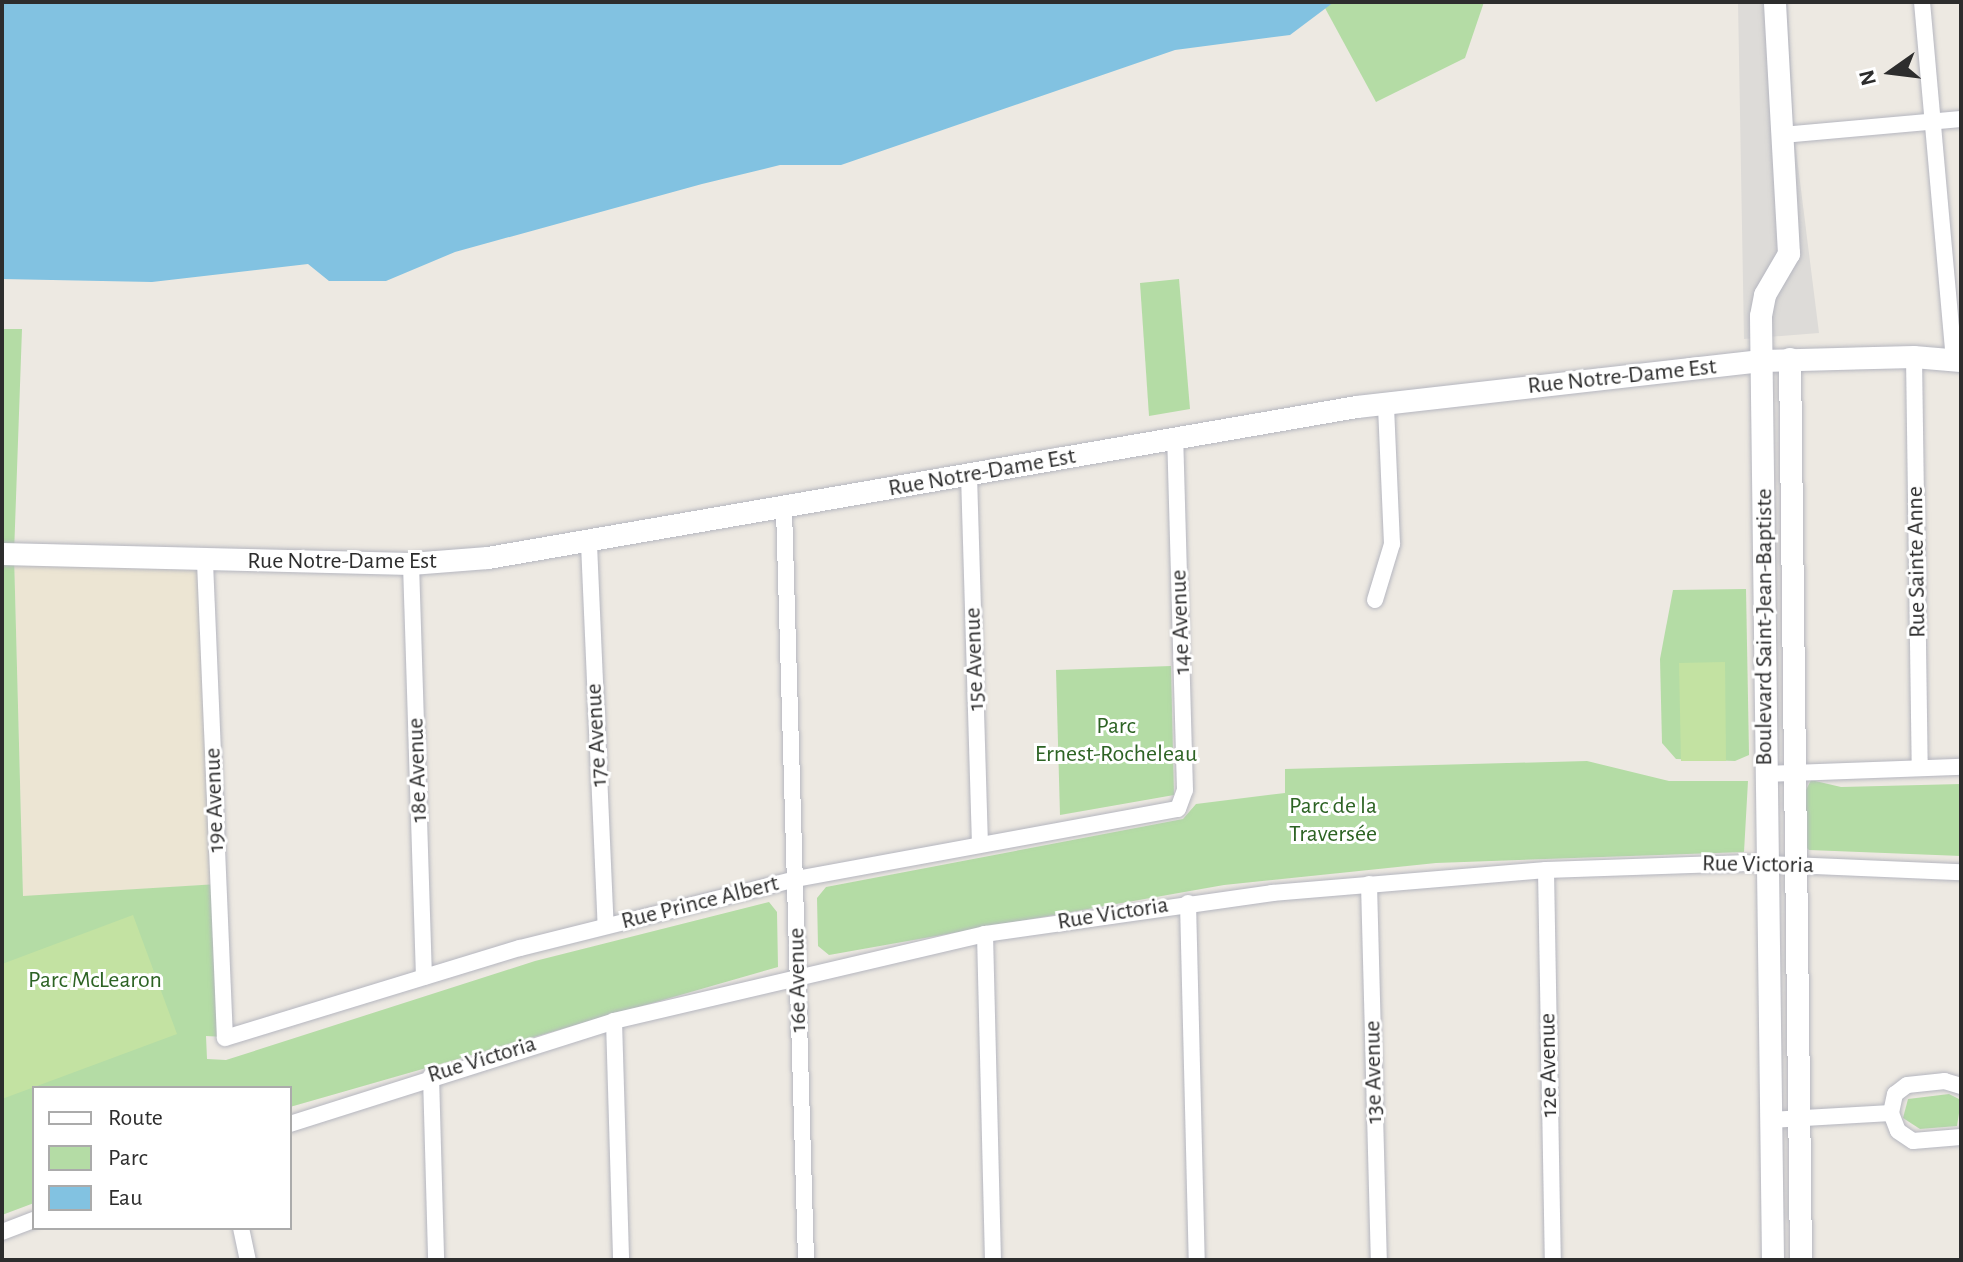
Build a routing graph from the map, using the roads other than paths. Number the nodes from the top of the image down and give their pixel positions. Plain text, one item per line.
1 (1775, 2) edge
2 (1922, 2) edge
3 (1961, 119) edge
4 (1933, 122) junction
5 (1782, 135) junction
6 (1914, 357) junction
7 (1790, 359) junction
8 (1763, 361) junction
9 (1958, 361) edge
10 (1386, 404) junction
11 (1175, 439) junction
12 (969, 475) junction
13 (784, 509) junction
14 (589, 544) junction
15 (2, 554) edge
16 (205, 562) junction
17 (411, 564) junction
18 (1765, 594) junction
19 (1793, 595) junction
20 (1375, 600) dead end
21 (1961, 767) edge
22 (1920, 768) junction
23 (1796, 773) junction
24 (1766, 774) junction
25 (1184, 805) joint
26 (980, 844) junction
27 (1767, 864) junction
28 (1796, 865) junction
29 (1546, 870) junction
30 (1961, 872) edge
31 (796, 879) junction
32 (1369, 884) junction
33 (1188, 903) junction
34 (606, 926) junction
35 (985, 934) junction
36 (424, 977) junction
37 (797, 977) junction
38 (614, 1021) junction
39 (225, 1038) joint
40 (431, 1076) junction
41 (1961, 1086) edge
42 (1891, 1113) junction
43 (1799, 1118) junction
44 (1770, 1120) junction
45 (292, 1123) edge
46 (1961, 1137) edge
47 (32, 1221) edge
48 (1772, 1228) junction
49 (241, 1230) edge
50 (1800, 1230) junction
51 (2, 1232) edge
52 (248, 1260) edge
53 (436, 1260) edge
54 (621, 1260) edge
55 (806, 1260) edge
56 (993, 1260) edge
57 (1197, 1260) edge
58 (1379, 1260) edge
59 (1553, 1260) edge
60 (1773, 1260) edge
61 (1801, 1260) edge

1 - 5 main road, Boulevard Saint-Jean-Baptiste
2 - 4 street
3 - 4 street
4 - 5 street
4 - 9 street
5 - 8 main road, Boulevard Saint-Jean-Baptiste
6 - 7 main road, Rue Notre-Dame Est
6 - 9 main road, Rue Notre-Dame Est
6 - 22 street, Rue Sainte Anne
7 - 8 main road, Rue Notre-Dame Est
7 - 19 main road, Boulevard Saint-Jean-Baptiste
8 - 10 main road, Rue Notre-Dame Est
8 - 18 main road, Boulevard Saint-Jean-Baptiste
10 - 11 main road, Rue Notre-Dame Est
10 - 20 street
11 - 12 main road, Rue Notre-Dame Est
11 - 25 street, 14e Avenue
12 - 13 main road, Rue Notre-Dame Est
12 - 26 street, 15e Avenue
13 - 14 main road, Rue Notre-Dame Est
13 - 31 street, 16e Avenue
14 - 17 main road, Rue Notre-Dame Est
14 - 34 street, 17e Avenue
15 - 16 main road, Rue Notre-Dame Est
16 - 17 main road, Rue Notre-Dame Est
16 - 39 street, 19e Avenue
17 - 36 street, 18e Avenue
18 - 19 main road
18 - 24 main road, Boulevard Saint-Jean-Baptiste
19 - 23 main road, Boulevard Saint-Jean-Baptiste
21 - 22 street
22 - 23 street
23 - 24 street
23 - 28 main road, Boulevard Saint-Jean-Baptiste
24 - 27 main road, Boulevard Saint-Jean-Baptiste
25 - 26 street, Rue Prince Albert
26 - 31 street, Rue Prince Albert
27 - 28 street, Rue Victoria
27 - 29 street, Rue Victoria
27 - 44 main road, Boulevard Saint-Jean-Baptiste
28 - 30 street, Rue Victoria
28 - 43 main road, Boulevard Saint-Jean-Baptiste
29 - 32 street, Rue Victoria
29 - 59 street, 12e Avenue
31 - 34 street, Rue Prince Albert
31 - 37 street, 16e Avenue
32 - 33 street, Rue Victoria
32 - 58 street, 13e Avenue
33 - 35 street, Rue Victoria
33 - 57 street
34 - 36 street, Rue Prince Albert
35 - 37 street, Rue Victoria
35 - 56 street
36 - 39 street, Rue Prince Albert
37 - 38 street, Rue Victoria
37 - 55 street, 16e Avenue
38 - 40 street, Rue Victoria
38 - 54 street
40 - 45 street, Rue Victoria
40 - 53 street
41 - 42 street
42 - 43 street
42 - 46 street
43 - 44 street
43 - 50 main road, Boulevard Saint-Jean-Baptiste
44 - 48 main road, Boulevard Saint-Jean-Baptiste
47 - 51 street
48 - 50 main road
48 - 60 main road, Boulevard Saint-Jean-Baptiste
49 - 52 street
50 - 61 main road, Boulevard Saint-Jean-Baptiste

